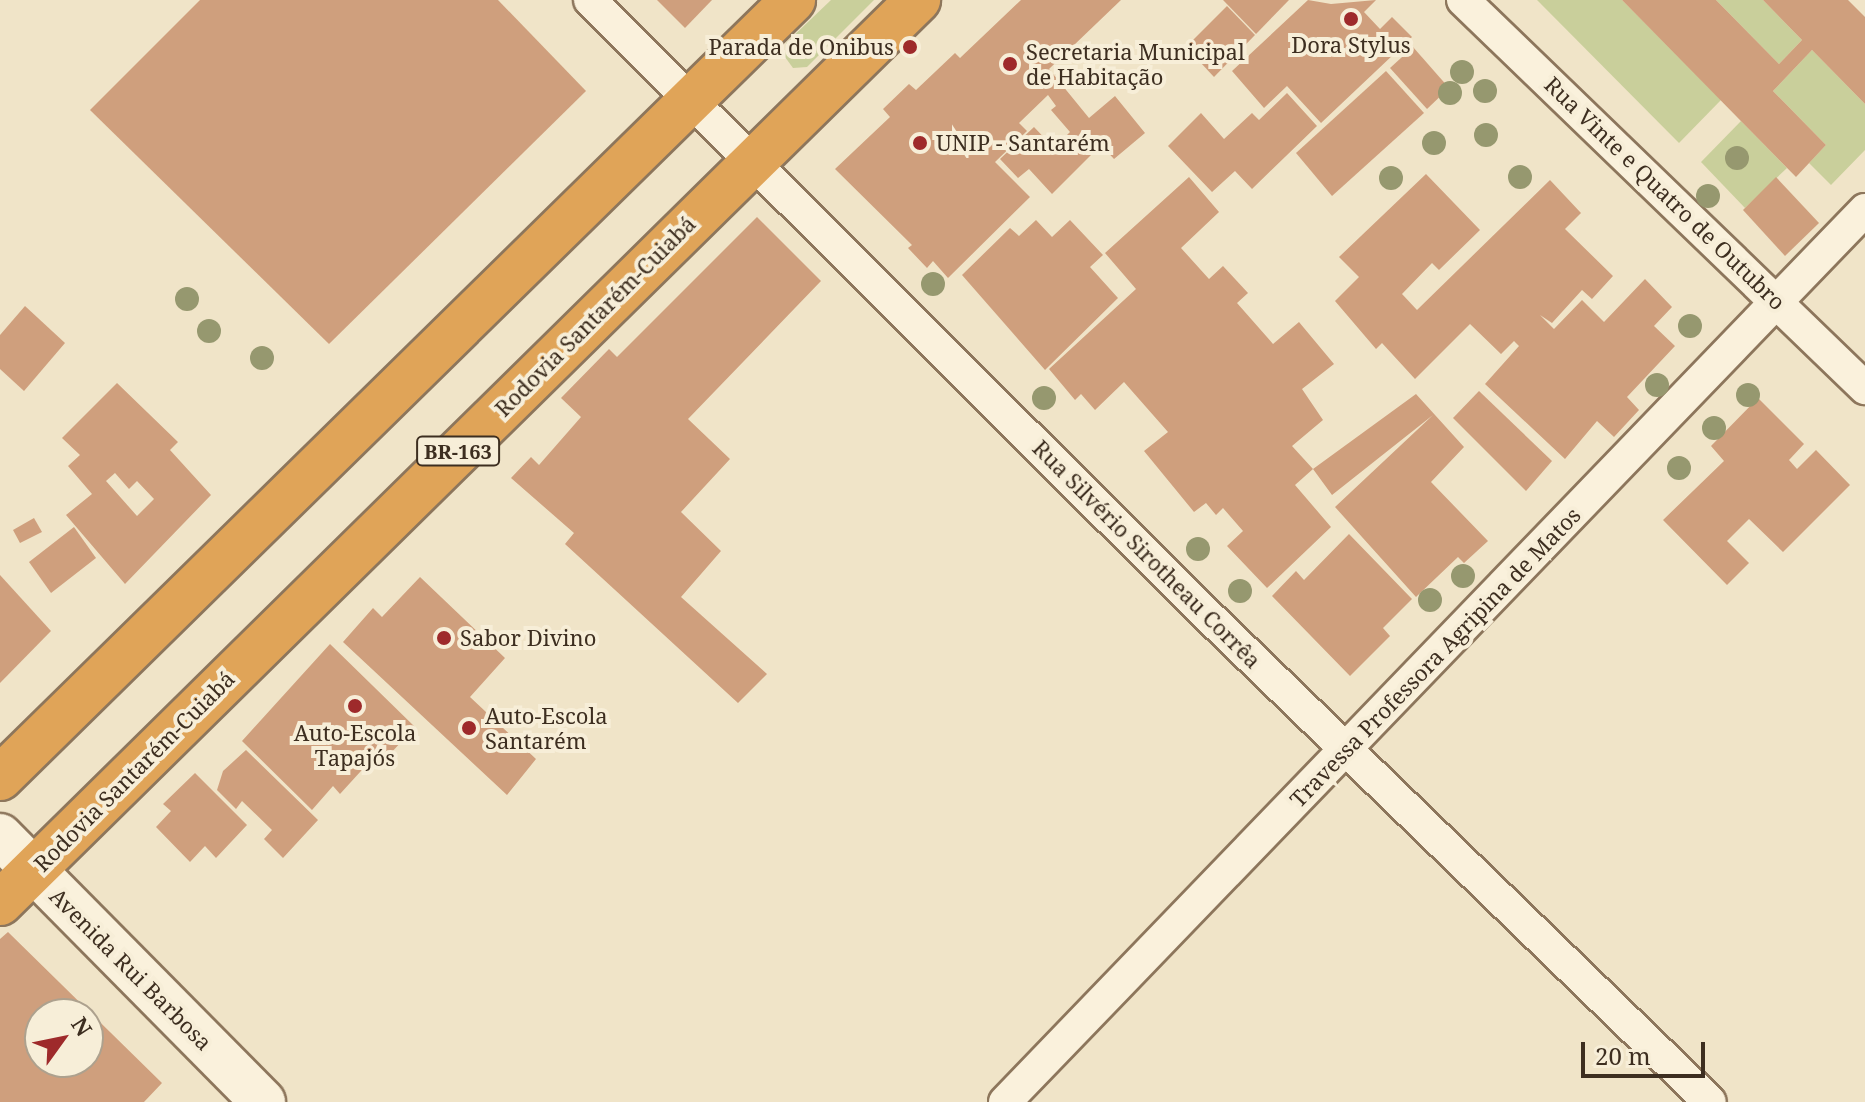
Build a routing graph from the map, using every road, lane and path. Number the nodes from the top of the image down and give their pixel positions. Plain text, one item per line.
1 (590, 0) edge
2 (793, 0) edge
3 (918, 0) edge
4 (1463, 0) edge
5 (692, 102) junction
6 (752, 161) junction
7 (1865, 210) edge
8 (1779, 301) junction
9 (1865, 388) edge
10 (1345, 750) junction
11 (0, 778) edge
12 (0, 836) edge
13 (34, 870) junction
14 (0, 903) edge
15 (263, 1102) edge
16 (1005, 1102) edge
17 (1710, 1102) edge

1 - 5 street, Rua Silvério Sirotheau Corrêa
2 - 5 highway
3 - 6 highway, Rodovia Santarém-Cuiabá / BR-163
4 - 8 street, Rua Vinte e Quatro de Outubro
5 - 6 street, Rua Silvério Sirotheau Corrêa
5 - 11 highway
6 - 10 street, Rua Silvério Sirotheau Corrêa
6 - 13 highway, Rodovia Santarém-Cuiabá / BR-163
7 - 8 street, Travessa Professora Agripina de Matos
8 - 9 street, Rua Vinte e Quatro de Outubro
8 - 10 street, Travessa Professora Agripina de Matos
10 - 16 street, Travessa Professora Agripina de Matos
10 - 17 street, Rua Silvério Sirotheau Corrêa
12 - 13 main road, Avenida Rui Barbosa
13 - 14 highway, Rodovia Santarém-Cuiabá / BR-163
13 - 15 main road, Avenida Rui Barbosa

